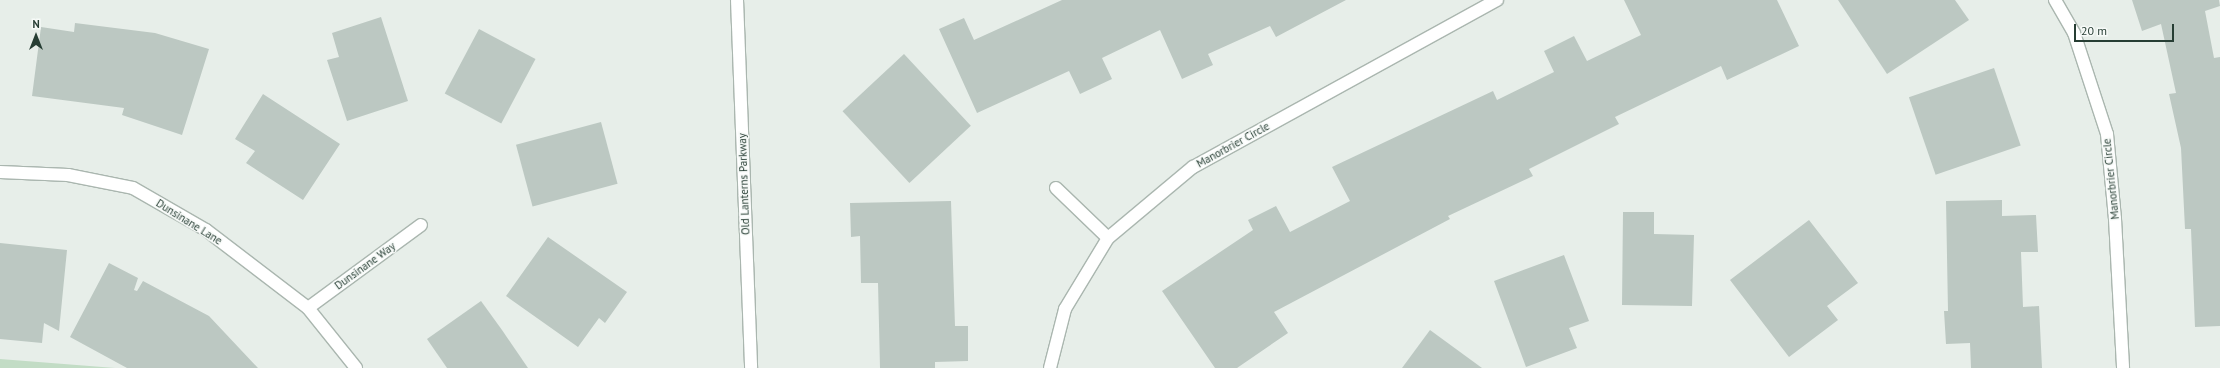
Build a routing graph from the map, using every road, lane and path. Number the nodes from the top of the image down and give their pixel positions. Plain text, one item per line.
1 (737, 0) edge
2 (1497, 0) edge
3 (2055, 0) edge
4 (0, 172) edge
5 (1056, 188) dead end
6 (422, 225) dead end
7 (1108, 238) junction
8 (308, 308) junction
9 (356, 368) edge
10 (751, 368) edge
11 (1050, 368) edge
12 (2123, 368) edge

1 - 10 street, Old Lanterns Parkway
2 - 7 street, Manorbrier Circle
3 - 12 street, Manorbrier Circle
4 - 8 street, Dunsinane Lane
5 - 7 street
6 - 8 street, Dunsinane Way
7 - 11 street, Manorbrier Circle
8 - 9 street, Dunsinane Lane

